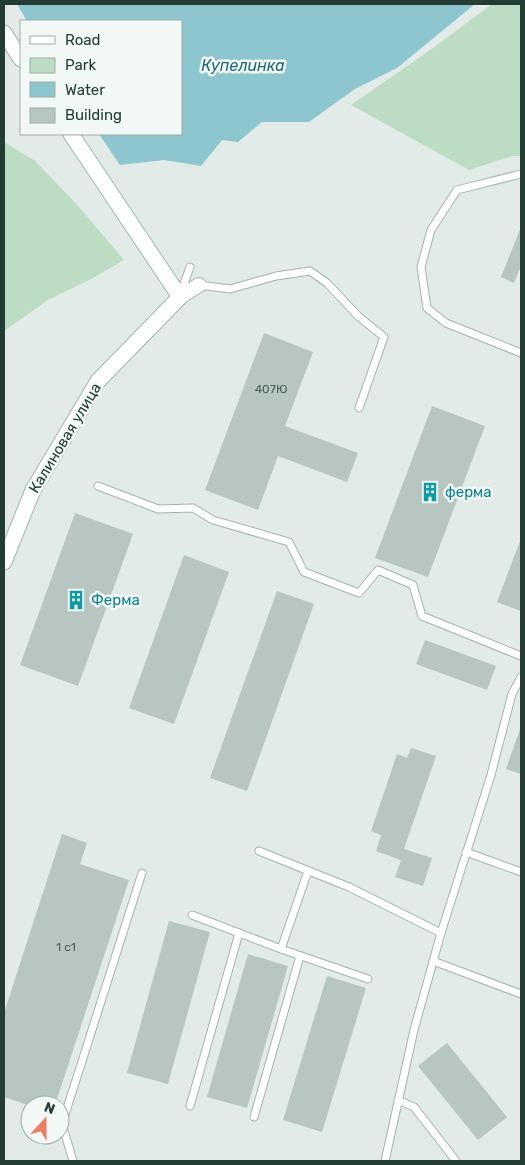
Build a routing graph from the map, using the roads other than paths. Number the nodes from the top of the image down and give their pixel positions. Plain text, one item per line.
1 (4, 33) edge
2 (20, 57) edge
3 (72, 135) edge
4 (521, 174) edge
5 (190, 267) dead end
6 (199, 285) joint
7 (180, 297) junction
8 (521, 353) edge
9 (359, 408) dead end
10 (98, 486) dead end
11 (4, 562) edge
12 (521, 656) edge
13 (521, 677) edge
14 (259, 851) dead end
15 (466, 852) junction
16 (308, 871) junction
17 (521, 872) edge
18 (142, 873) dead end
19 (192, 915) dead end
20 (239, 933) junction
21 (441, 933) junction
22 (281, 949) junction
23 (300, 956) junction
24 (433, 961) junction
25 (368, 979) dead end
26 (521, 994) edge
27 (398, 1100) junction
28 (190, 1106) dead end
29 (254, 1117) dead end
30 (73, 1161) edge
31 (385, 1161) edge
32 (456, 1161) edge

1 - 2 street
3 - 7 street
4 - 8 lane
5 - 7 lane
6 - 7 street
6 - 9 lane
7 - 11 street, Калиновая улица
10 - 12 lane
13 - 15 lane
14 - 16 lane
15 - 17 lane
15 - 21 lane
16 - 21 lane
16 - 22 lane
18 - 30 lane
19 - 20 lane
20 - 22 lane
20 - 28 lane
21 - 24 lane
22 - 23 lane
23 - 25 lane
23 - 29 lane
24 - 26 lane
24 - 27 lane
27 - 31 lane
27 - 32 lane

